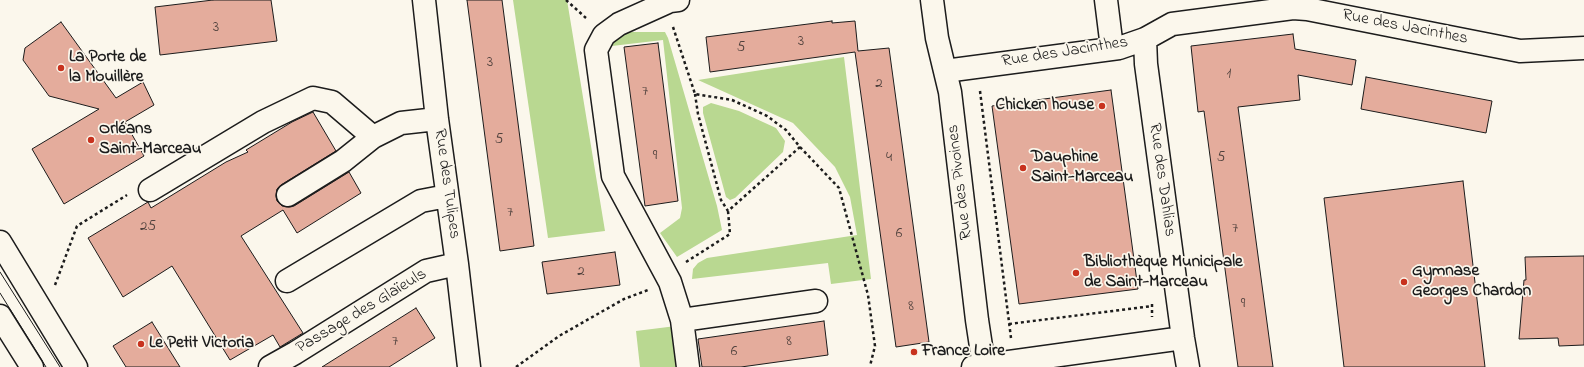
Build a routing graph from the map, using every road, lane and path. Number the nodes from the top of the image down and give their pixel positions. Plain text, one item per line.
1 (424, 0) edge
2 (932, 0) edge
3 (1106, 0) edge
4 (672, 2) edge
5 (1145, 39) junction
6 (1112, 48) junction
7 (1584, 48) edge
8 (977, 66) junction
9 (946, 71) junction
10 (695, 94) junction
11 (437, 119) junction
12 (373, 137) junction
13 (800, 147) junction
14 (150, 190) joint
15 (288, 195) dead end
16 (448, 196) junction
17 (728, 211) junction
18 (0, 242) edge
19 (457, 264) junction
20 (668, 279) junction
21 (287, 281) dead end
22 (53, 288) dead end
23 (816, 301) dead end
24 (1152, 306) dead end
25 (682, 320) junction
26 (1009, 324) junction
27 (3, 328) edge
28 (1183, 338) junction
29 (1014, 362) junction
30 (870, 366) dead end
31 (978, 366) edge
32 (32, 367) edge
33 (76, 367) edge
34 (270, 367) edge
35 (469, 367) edge
36 (516, 367) edge
37 (688, 367) edge
38 (1188, 367) edge

1 - 11 street, Rue des Tulipes
2 - 9 street, Rue des Pivoines
3 - 6 street
4 - 10 path
4 - 20 street
5 - 6 street, Rue des Jacinthes
5 - 7 street, Rue des Jacinthes
5 - 28 street, Rue des Dahlias
6 - 8 street, Rue des Jacinthes
8 - 9 street, Rue des Jacinthes
8 - 26 path
9 - 31 street, Rue des Pivoines
10 - 13 path
10 - 17 path
11 - 12 street
11 - 16 street, Rue des Tulipes
12 - 14 street
12 - 15 street
13 - 17 path
13 - 30 path
14 - 22 path
16 - 19 street, Rue des Tulipes
16 - 21 street
17 - 20 path
18 - 33 street
19 - 34 street, Passage des Glaïeuls
19 - 35 street, Rue des Tulipes
20 - 25 street
20 - 36 path
23 - 25 street
24 - 26 path
25 - 37 street
26 - 29 path
27 - 32 street
28 - 29 street
28 - 38 street, Rue des Dahlias
29 - 31 street

